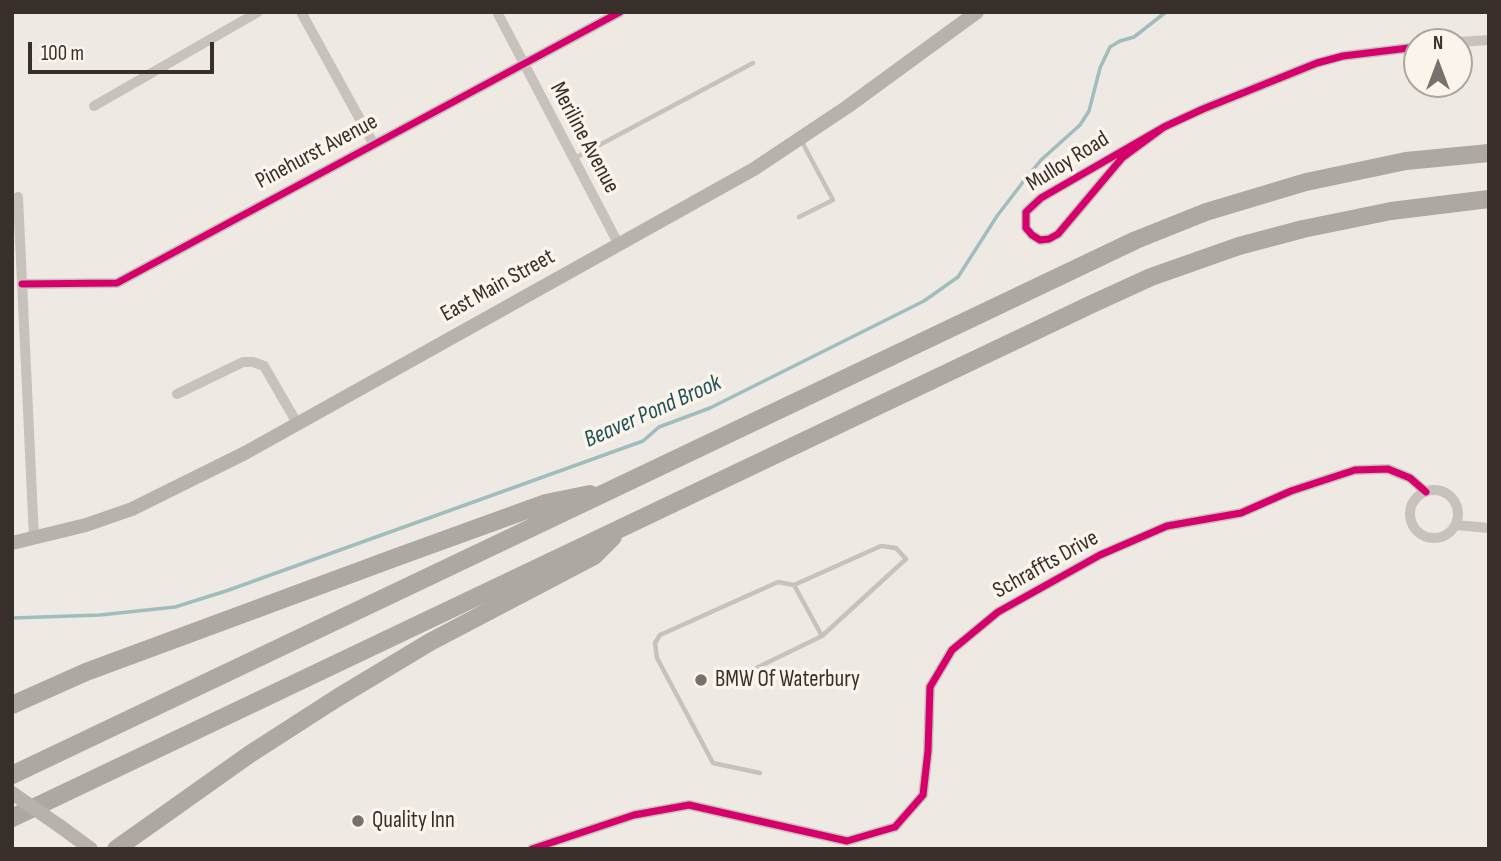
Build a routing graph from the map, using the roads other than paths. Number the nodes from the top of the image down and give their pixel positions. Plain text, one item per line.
1 (257, 12) edge
2 (301, 12) edge
3 (497, 12) edge
4 (620, 12) edge
5 (977, 12) edge
6 (1403, 49) edge
7 (753, 63) dead end
8 (523, 64) junction
9 (94, 106) dead end
10 (1164, 127) junction
11 (801, 139) junction
12 (373, 143) junction
13 (1489, 153) edge
14 (574, 158) junction
15 (18, 197) dead end
16 (1489, 199) edge
17 (799, 218) dead end
18 (619, 245) junction
19 (22, 284) junction
20 (177, 394) dead end
21 (297, 423) junction
22 (1426, 492) junction
23 (603, 493) junction
24 (1456, 525) junction
25 (620, 528) junction
26 (1489, 528) edge
27 (34, 538) junction
28 (12, 543) edge
29 (794, 585) junction
30 (822, 636) junction
31 (744, 674) dead end
32 (12, 705) edge
33 (760, 773) dead end
34 (12, 775) edge
35 (12, 793) edge
36 (12, 818) edge
37 (848, 845) edge
38 (91, 849) edge
39 (116, 849) edge
40 (532, 849) edge

1 - 9 street
2 - 12 street
3 - 8 street, Meriline Avenue
4 - 8 street, Pinehurst Avenue
5 - 11 main road, East Main Street
6 - 10 street, Mulloy Road
7 - 14 lane
8 - 12 street, Pinehurst Avenue
8 - 14 street, Meriline Avenue
10 - 10 street, Mulloy Road
11 - 17 lane
11 - 18 main road, East Main Street
12 - 19 street, Pinehurst Avenue
13 - 23 highway
14 - 18 street, Meriline Avenue
15 - 19 street
16 - 25 highway
18 - 21 main road, East Main Street
19 - 27 street
20 - 21 street
21 - 27 main road, East Main Street
22 - 24 street, Schraffts Drive
22 - 24 street
22 - 37 street, Schraffts Drive
23 - 32 highway
23 - 34 highway
24 - 26 street
25 - 36 highway
25 - 39 highway
27 - 28 main road, East Main Street
29 - 30 lane
29 - 30 lane
29 - 33 lane
30 - 31 lane
35 - 38 main road, bridge
37 - 40 street, Schraffts Drive

